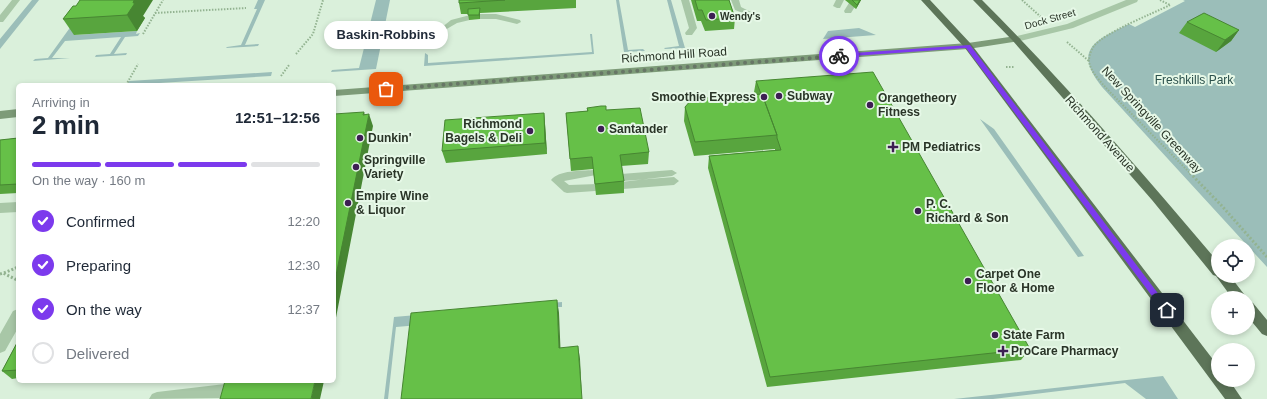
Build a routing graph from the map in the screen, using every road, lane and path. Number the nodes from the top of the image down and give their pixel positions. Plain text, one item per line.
1 (16, 0) edge
2 (163, 0) edge
3 (323, 0) edge
4 (685, 0) edge
5 (735, 0) edge
6 (924, 0) edge
7 (978, 0) edge
8 (1022, 0) edge
9 (1134, 0) edge
10 (1160, 0) edge
11 (246, 8) dead end
12 (155, 13) junction
13 (751, 14) dead end
14 (0, 20) edge
15 (517, 22) dead end
16 (445, 28) dead end
17 (1054, 30) junction
18 (689, 33) dead end
19 (143, 34) dead end
20 (1016, 39) junction
21 (968, 46) junction
22 (296, 54) dead end
23 (1089, 62) junction
24 (138, 64) dead end
25 (289, 65) dead end
26 (1014, 67) dead end
27 (1006, 68) dead end
28 (280, 76) dead end
29 (127, 83) edge
30 (336, 93) edge
31 (16, 113) edge
32 (0, 115) edge
33 (673, 174) joint
34 (594, 180) joint
35 (16, 206) edge
36 (0, 208) edge
37 (1267, 257) edge
38 (1211, 263) edge
39 (16, 268) edge
40 (2, 274) edge
41 (16, 280) edge
42 (1228, 283) edge
43 (1234, 291) edge
44 (1255, 315) edge
45 (16, 318) edge
46 (1267, 330) edge
47 (0, 347) edge
48 (1211, 368) edge
49 (1225, 387) edge
50 (225, 391) edge
51 (157, 399) edge
52 (1234, 399) edge

1 - 14 lane
2 - 12 path
3 - 22 path
4 - 18 lane
5 - 13 lane
6 - 21 main road
7 - 20 main road, Richmond Avenue
8 - 17 path
9 - 17 street, Dock Street
10 - 23 path, New Springville Greenway
11 - 12 path
12 - 19 path
15 - 16 lane
17 - 20 street, Dock Street
17 - 23 path
20 - 21 street, Richmond Hill Road
20 - 38 main road, Richmond Avenue
21 - 30 street, Richmond Hill Road
21 - 48 main road
23 - 37 path, New Springville Greenway
24 - 29 path
25 - 28 path
26 - 27 path
31 - 32 street
33 - 33 lane
34 - 34 lane
35 - 36 street
39 - 40 path
40 - 41 path
42 - 43 main road
44 - 46 main road
45 - 47 street
49 - 52 main road
50 - 51 street

